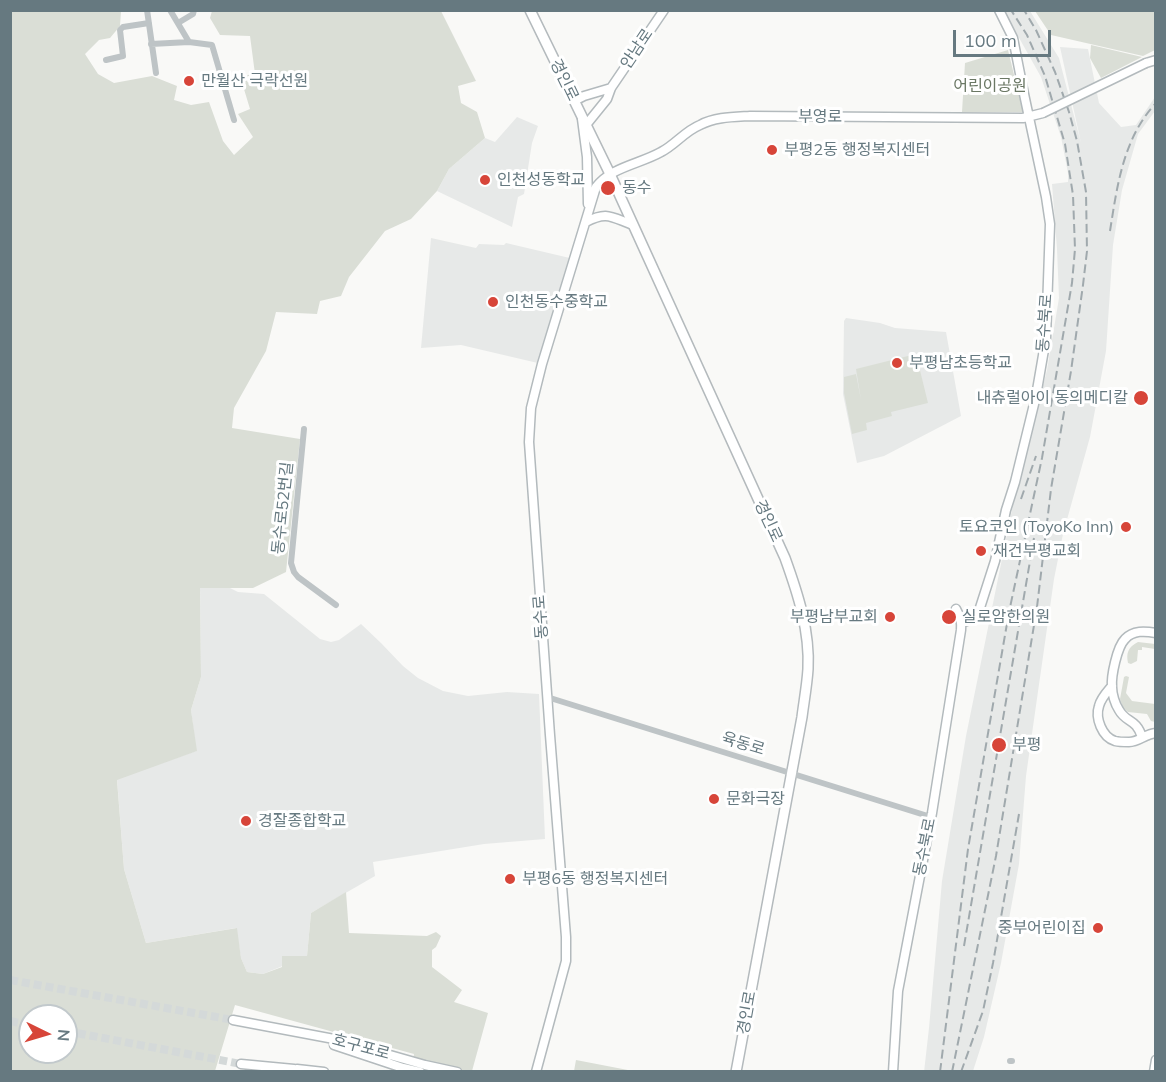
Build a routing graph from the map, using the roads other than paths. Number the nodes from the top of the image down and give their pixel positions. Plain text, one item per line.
1 (147, 10) edge
2 (170, 10) edge
3 (194, 10) edge
4 (530, 10) edge
5 (664, 10) edge
6 (999, 10) edge
7 (149, 23) junction
8 (178, 23) junction
9 (189, 42) junction
10 (151, 44) junction
11 (106, 60) dead end
12 (1151, 61) edge
13 (156, 73) dead end
14 (611, 88) junction
15 (574, 101) junction
16 (1030, 117) junction
17 (234, 120) dead end
18 (583, 120) junction
19 (610, 174) junction
20 (587, 219) junction
21 (633, 225) junction
22 (304, 429) dead end
23 (336, 605) dead end
24 (956, 609) dead end
25 (962, 623) junction
26 (1155, 633) edge
27 (1112, 686) junction
28 (547, 697) junction
29 (1155, 733) edge
30 (1142, 737) junction
31 (792, 774) junction
32 (931, 817) junction
33 (233, 1020) tunnel mouth
34 (300, 1033) junction
35 (1155, 1060) edge
36 (241, 1064) tunnel mouth
37 (737, 1069) edge
38 (298, 1070) edge
39 (324, 1071) edge
40 (420, 1071) edge
41 (457, 1071) edge
42 (536, 1071) edge
43 (893, 1071) edge
44 (1154, 1071) edge

1 - 7 street
2 - 8 street
3 - 8 street
4 - 15 main road, 경인로
5 - 14 street, 안남로
6 - 16 street, 동수북로
7 - 10 street
7 - 11 street
8 - 9 street
9 - 10 street
9 - 17 street
10 - 13 street
12 - 16 street, 부영로, bridge
14 - 15 street
14 - 18 street, 안남로
15 - 18 main road, 경인로
16 - 19 street, 부영로
16 - 25 street, 동수북로
18 - 19 main road, 경인로
18 - 20 street
19 - 20 street, 동수로
19 - 21 main road, 경인로
20 - 21 street
20 - 28 street, 동수로
21 - 31 main road, 경인로
22 - 23 street, 동수로52번길
24 - 25 street
25 - 32 street, 동수북로
26 - 27 street
27 - 30 street
27 - 30 street
28 - 31 street, 육동로
28 - 42 street, 동수로
29 - 30 street
31 - 32 street, 육동로
31 - 37 main road, 경인로
32 - 43 street, 동수북로
33 - 34 street, 호구포로
34 - 40 street, 호구포로
34 - 41 street, 호구포로
35 - 44 street
36 - 38 street, 호구포로
38 - 39 street, 호구포로

